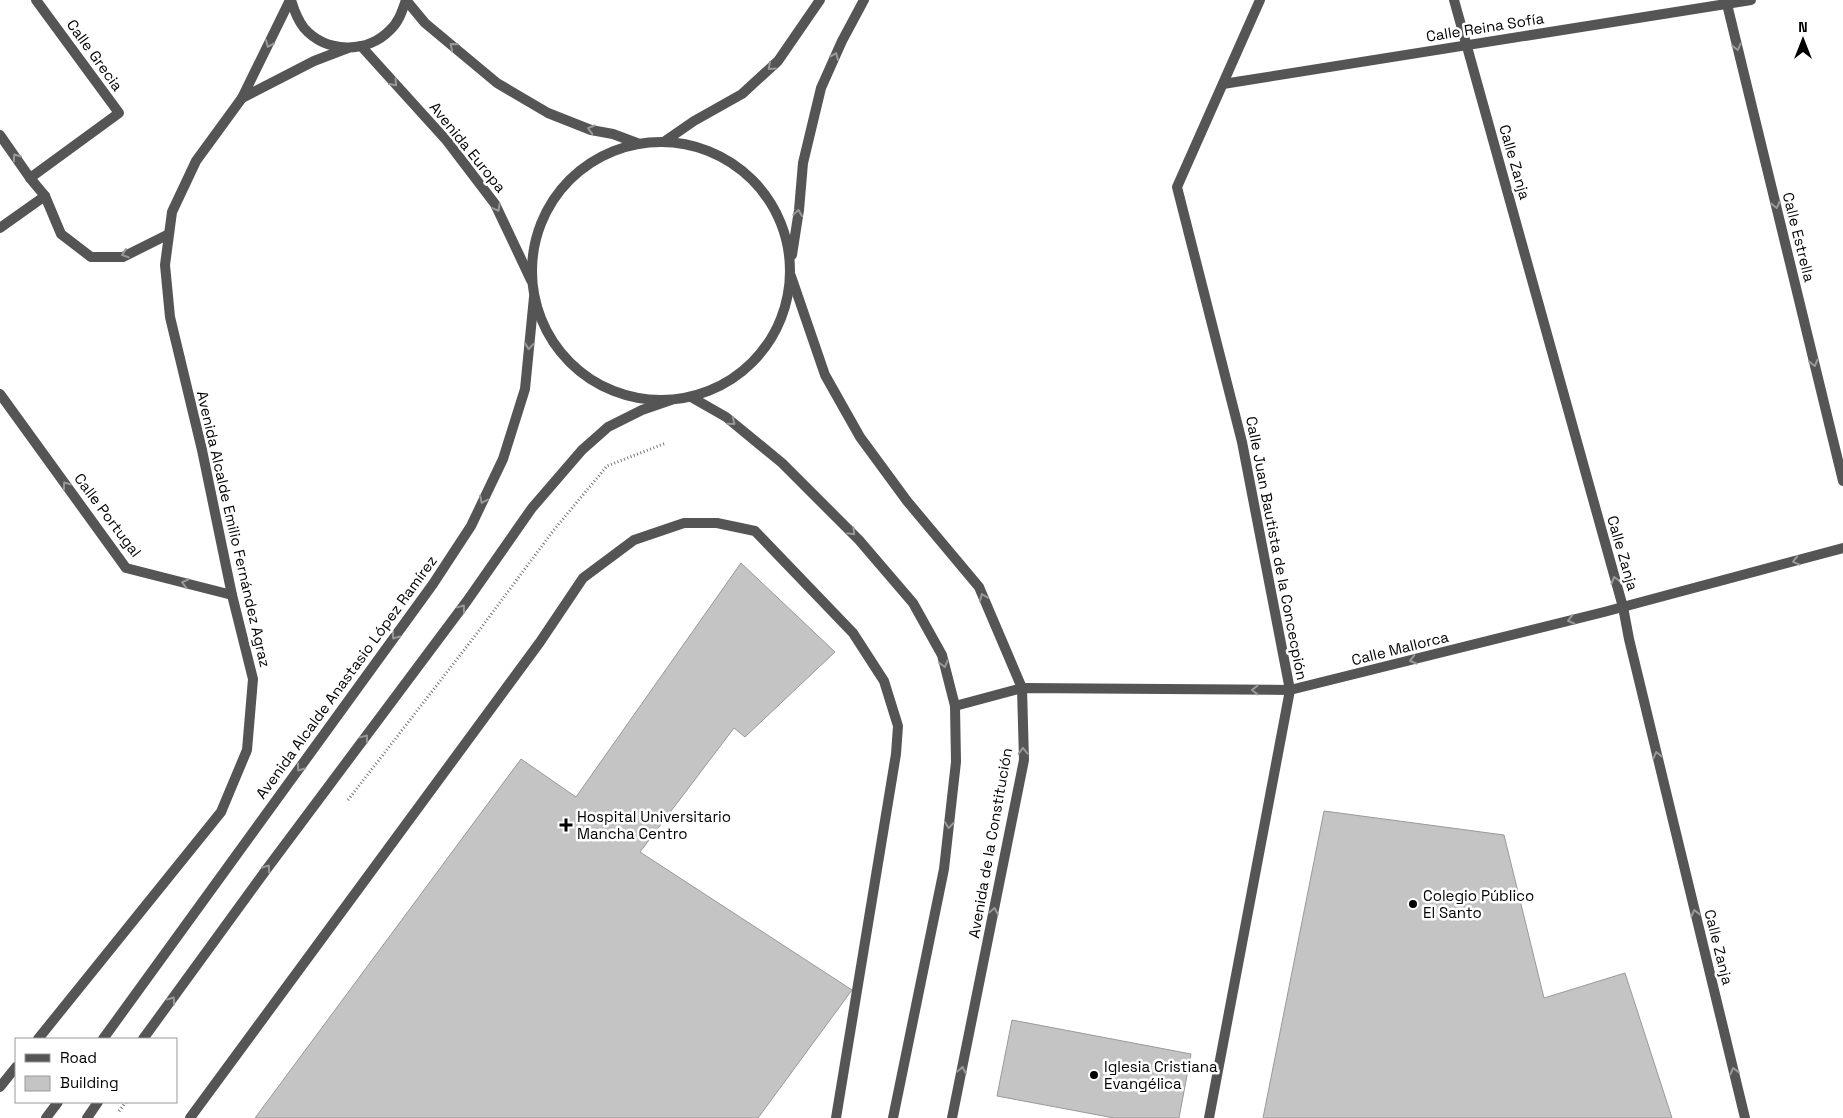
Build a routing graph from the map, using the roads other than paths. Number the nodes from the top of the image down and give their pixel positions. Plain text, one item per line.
1 (36, 0) edge
2 (290, 0) edge
3 (406, 0) edge
4 (820, 0) edge
5 (864, 0) edge
6 (1260, 0) edge
7 (1454, 0) edge
8 (1751, 0) edge
9 (1726, 2) edge
10 (362, 46) junction
11 (1467, 46) junction
12 (348, 48) junction
13 (1223, 84) junction
14 (242, 98) junction
15 (0, 135) edge
16 (665, 141) junction
17 (638, 143) junction
18 (30, 178) junction
19 (45, 196) junction
20 (0, 228) edge
21 (169, 234) junction
22 (791, 261) junction
23 (791, 276) junction
24 (531, 280) junction
25 (534, 297) junction
26 (0, 394) edge
27 (691, 397) junction
28 (671, 400) junction
29 (1843, 481) edge
30 (1843, 548) edge
31 (232, 595) junction
32 (1623, 607) junction
33 (1022, 688) junction
34 (1290, 690) junction
35 (955, 706) junction
36 (39, 1038) edge
37 (104, 1038) edge
38 (145, 1038) edge
39 (15, 1068) edge
40 (0, 1087) edge
41 (57, 1103) edge
42 (97, 1103) edge
43 (46, 1118) edge
44 (87, 1118) edge
45 (190, 1118) edge
46 (836, 1118) edge
47 (893, 1118) edge
48 (952, 1118) edge
49 (1210, 1118) edge
50 (1745, 1118) edge

1 - 18 street, Calle Grecia
2 - 12 street
2 -> 14 street, Avenida Alcalde Emilio Fernández Agraz
3 - 10 street
17 -> 3 street
4 -> 16 street
22 -> 5 street
6 - 13 street, Calle Juan Bautista de la Concecpión
7 - 11 street, Calle Zanja
8 - 9 street, Calle Reina Sofía
9 - 11 street, Calle Reina Sofía
9 -> 29 street, Calle Estrella
10 - 12 street
10 -> 24 street, Avenida Europa
11 - 13 street, Calle Reina Sofía
32 -> 11 street, Calle Zanja
12 - 14 street
13 - 34 street, Calle Juan Bautista de la Concecpión
14 - 21 street, Avenida Alcalde Emilio Fernández Agraz
18 -> 15 street
16 - 17 street
16 - 22 street
17 - 24 street
18 - 19 street
19 - 20 street
21 -> 19 street
21 - 31 street, Avenida Alcalde Emilio Fernández Agraz
22 - 23 street
23 - 27 street
33 -> 23 street, Avenida de la Constitución
24 - 25 street
25 - 28 street
25 -> 37 street, Avenida Alcalde Anastasio López Ramírez
31 -> 26 street, Calle Portugal
27 - 28 street
27 -> 35 street
38 -> 28 street
30 -> 32 street, Calle Mallorca
31 - 36 street, Avenida Alcalde Emilio Fernández Agraz
32 -> 34 street, Calle Mallorca
50 -> 32 street, Calle Zanja
34 -> 33 street, Calle Mallorca
33 - 35 street, Calle Mallorca
48 -> 33 street, Avenida de la Constitución
34 - 49 street, Calle Juan Bautista de la Concecpión
35 -> 47 street
39 - 40 street
41 - 43 street
42 - 44 street
45 - 46 street

